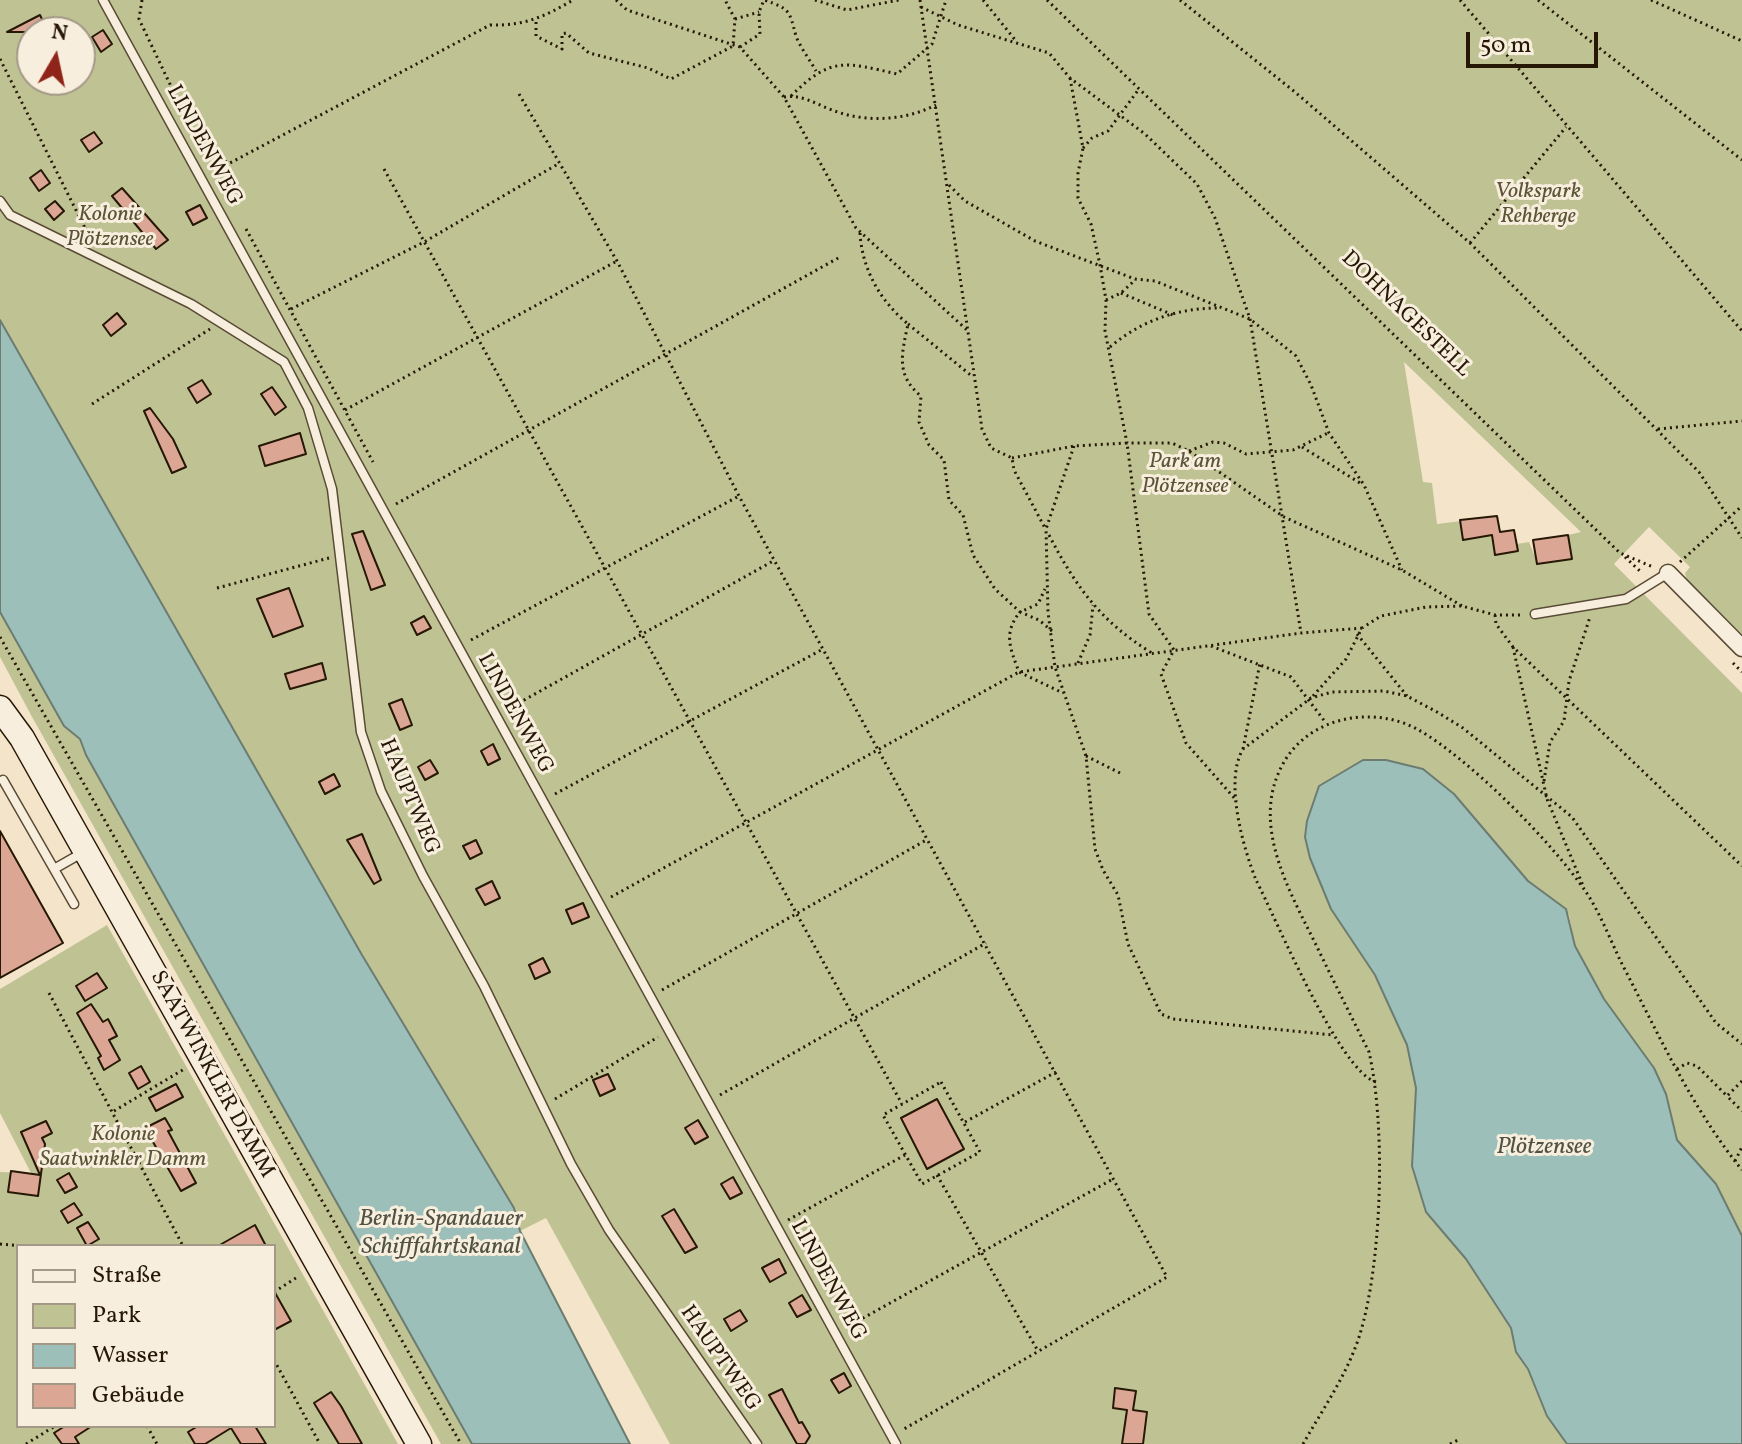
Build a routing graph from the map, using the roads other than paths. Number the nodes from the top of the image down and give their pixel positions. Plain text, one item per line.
1 (103, 0) edge
2 (0, 201) edge
3 (322, 402) junction
4 (308, 408) junction
5 (1668, 573) joint
6 (1535, 614) road end
7 (1742, 648) edge
8 (0, 708) edge
9 (3, 780) dead end
10 (86, 851) junction
11 (54, 869) junction
12 (74, 904) dead end
13 (419, 1444) edge
14 (757, 1444) edge
15 (896, 1444) edge

1 - 3 lane, LINDENWEG
2 - 4 lane, HAUPTWEG
3 - 4 lane
3 - 15 lane, LINDENWEG
4 - 14 lane, HAUPTWEG
5 - 6 lane
5 - 7 street
8 - 10 main road, SAATWINKLER DAMM
9 - 11 lane
10 - 11 lane
10 - 13 main road, SAATWINKLER DAMM
11 - 12 lane

